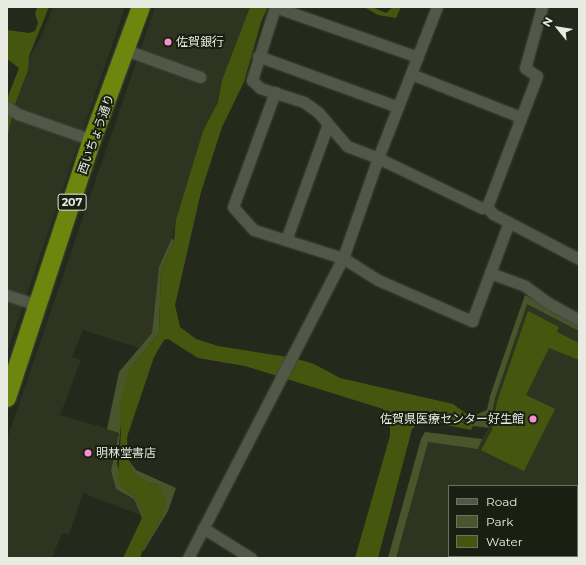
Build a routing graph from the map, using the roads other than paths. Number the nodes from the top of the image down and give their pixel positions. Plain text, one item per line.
1 (141, 7) edge
2 (275, 7) edge
3 (437, 7) edge
4 (542, 7) edge
5 (126, 50) junction
6 (258, 56) junction
7 (418, 57) junction
8 (411, 74) junction
9 (200, 77) dead end
10 (275, 92) junction
11 (7, 107) edge
12 (398, 107) junction
13 (520, 117) junction
14 (328, 124) junction
15 (92, 140) junction
16 (378, 158) junction
17 (487, 207) junction
18 (509, 222) junction
19 (286, 240) junction
20 (343, 258) junction
21 (579, 259) edge
22 (490, 272) junction
23 (7, 295) edge
24 (38, 305) junction
25 (579, 320) edge
26 (7, 398) edge
27 (203, 528) junction
28 (188, 558) edge
29 (251, 558) edge

1 - 5 highway, 西いちょう通り / 207
2 - 6 street
2 - 7 street
3 - 7 street
4 - 13 street
5 - 9 street
5 - 15 highway, 西いちょう通り / 207
6 - 10 street
6 - 12 street
7 - 8 street
8 - 12 street
8 - 13 street
10 - 14 street
10 - 19 street
11 - 15 street
12 - 16 street
13 - 17 street
14 - 16 street
14 - 19 street
15 - 24 highway, 西いちょう通り / 207
16 - 17 street
16 - 20 street
17 - 18 street
18 - 21 street
18 - 22 street
19 - 20 street
20 - 22 street
20 - 27 street
22 - 25 street
23 - 24 street
24 - 26 highway, 西いちょう通り / 207
27 - 28 street
27 - 29 street

